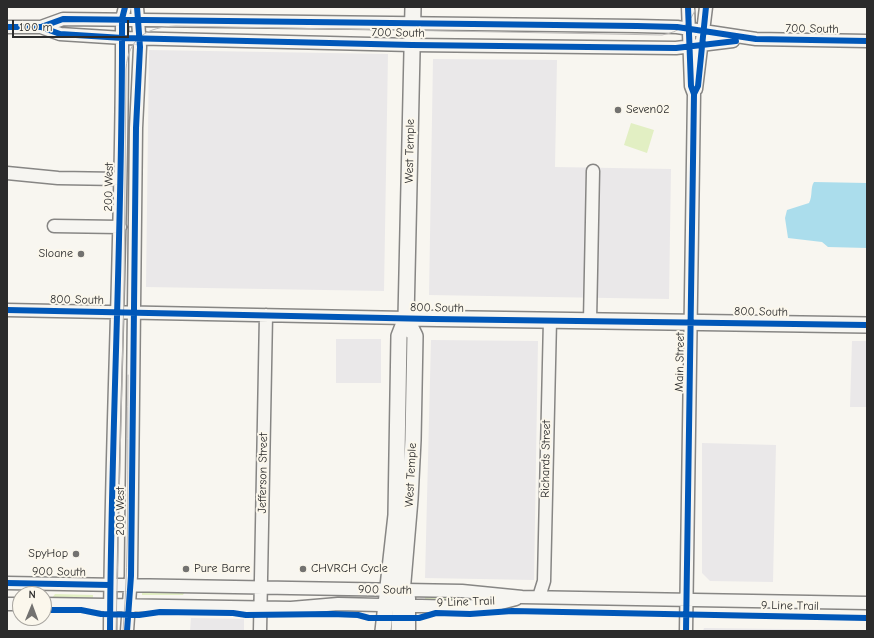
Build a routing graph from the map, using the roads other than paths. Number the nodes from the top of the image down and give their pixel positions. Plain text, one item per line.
1 (125, 7) edge
2 (137, 7) edge
3 (413, 7) edge
4 (688, 7) edge
5 (706, 7) edge
6 (122, 19) junction
7 (139, 19) junction
8 (413, 24) junction
9 (7, 26) edge
10 (41, 27) junction
11 (689, 30) junction
12 (704, 32) junction
13 (122, 38) junction
14 (140, 38) junction
15 (756, 39) junction
16 (867, 41) edge
17 (702, 44) junction
18 (412, 45) junction
19 (689, 46) junction
20 (694, 94) junction
21 (592, 171) dead end
22 (7, 173) edge
23 (120, 179) junction
24 (54, 226) dead end
25 (120, 227) junction
26 (7, 310) edge
27 (117, 312) junction
28 (133, 313) junction
29 (266, 315) junction
30 (406, 318) junction
31 (550, 320) junction
32 (590, 321) junction
33 (691, 322) junction
34 (867, 325) edge
35 (7, 582) edge
36 (110, 585) junction
37 (131, 585) junction
38 (261, 587) junction
39 (522, 597) junction
40 (539, 597) junction
41 (398, 599) junction
42 (687, 599) junction
43 (867, 603) edge
44 (52, 604) edge
45 (110, 605) junction
46 (128, 606) junction
47 (260, 607) junction
48 (110, 631) edge
49 (127, 631) edge
50 (260, 631) edge
51 (383, 631) edge
52 (400, 631) edge
53 (409, 631) edge
54 (686, 631) edge

1 - 6 street, 200 West
2 - 7 street, 200 West
3 - 8 main road, West Temple
4 - 11 street, Main Street
5 - 12 street, Main Street
6 - 7 street, 700 South
6 - 10 street, 700 South
6 - 13 street, 200 West
7 - 8 street, 700 South
7 - 14 street, 200 West
8 - 11 street, 700 South
8 - 18 main road, West Temple
9 - 10 street, 700 South
10 - 13 street, 700 South
11 - 12 street, 700 South
11 - 19 street, Main Street
12 - 15 street, 700 South
12 - 17 street, Main Street
13 - 14 street, 700 South
13 - 23 street, 200 West
14 - 18 street, 700 South
14 - 28 street, 200 West
15 - 16 street, 700 South
15 - 17 street, 700 South
17 - 19 street, 700 South
17 - 20 street, Main Street
18 - 19 street, 700 South
18 - 30 main road, West Temple
19 - 20 street, Main Street
20 - 33 street, Main Street
21 - 32 street
22 - 23 street
23 - 25 street, 200 West
24 - 25 street
25 - 27 street, 200 West
26 - 27 street, 800 South
27 - 28 street, 800 South
27 - 36 street, 200 West
28 - 29 street, 800 South
28 - 37 street, 200 West
29 - 30 street, 800 South
29 - 38 street, Jefferson Street
30 - 31 main road, 800 South
30 - 41 main road, West Temple
31 - 32 main road, 800 South
31 - 40 street, Richards Street
32 - 33 main road, 800 South
33 - 34 main road, 800 South
33 - 42 street, Main Street
35 - 36 street, 900 South
36 - 37 street, 900 South
36 - 45 street, 200 West
37 - 38 street, 900 South
37 - 46 street, 200 West
38 - 41 street, 900 South
38 - 47 street, Jefferson Street
39 - 40 street, 900 South
39 - 41 street, 900 South
39 - 41 street, 900 South
40 - 42 street, 900 South
41 - 47 street, 900 South
41 - 51 main road
41 - 52 highway
41 - 53 street, West Temple
42 - 43 street, 900 South
42 - 54 street, Main Street
44 - 45 street, 900 South
45 - 46 street, 900 South
45 - 48 street, 200 West
46 - 47 street, 900 South
46 - 49 street, 200 West
47 - 50 street, Jefferson Street

